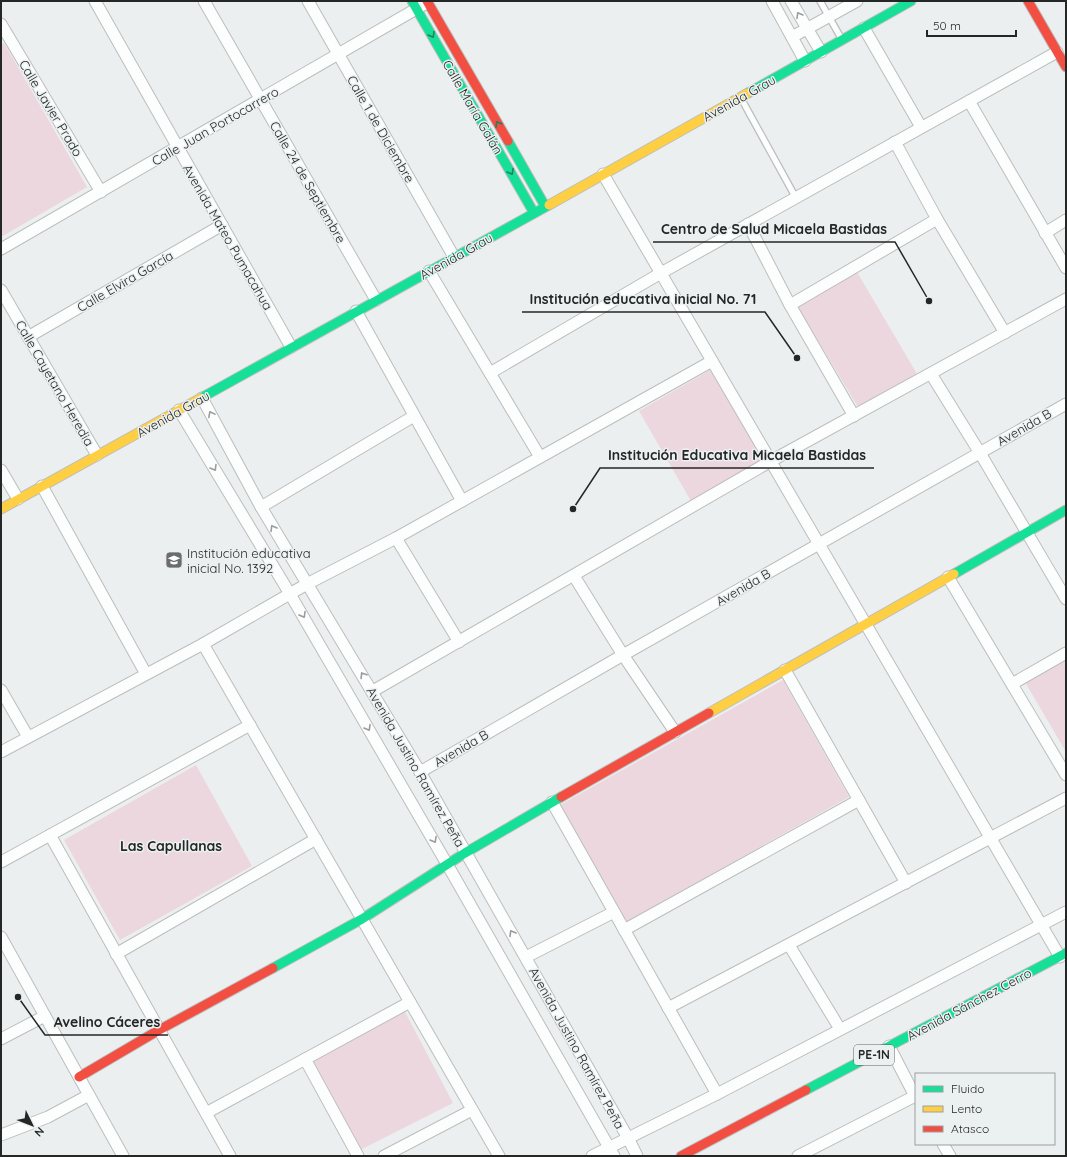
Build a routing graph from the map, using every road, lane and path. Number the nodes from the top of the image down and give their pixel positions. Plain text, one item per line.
1 (95, 1) edge
2 (204, 1) edge
3 (308, 1) edge
4 (772, 1) edge
5 (791, 1) edge
6 (820, 1) edge
7 (857, 1) edge
8 (910, 1) edge
9 (1028, 1) edge
10 (427, 2) edge
11 (414, 5) edge
12 (829, 16) junction
13 (2, 27) edge
14 (864, 28) junction
15 (807, 29) junction
16 (792, 37) junction
17 (842, 40) junction
18 (821, 52) junction
19 (1057, 52) junction
20 (339, 55) junction
21 (805, 61) junction
22 (1066, 67) edge
23 (740, 98) junction
24 (261, 100) junction
25 (969, 101) junction
26 (921, 127) junction
27 (895, 142) junction
28 (178, 148) junction
29 (603, 174) junction
30 (101, 192) junction
31 (796, 198) junction
32 (546, 206) junction
33 (534, 212) junction
34 (937, 219) junction
35 (1066, 220) edge
36 (748, 224) junction
37 (222, 225) junction
38 (1045, 233) junction
39 (1, 249) edge
40 (454, 257) junction
41 (1066, 268) edge
42 (429, 271) junction
43 (661, 273) junction
44 (1, 290) edge
45 (1066, 299) edge
46 (376, 300) junction
47 (790, 305) junction
48 (356, 311) junction
49 (1005, 333) junction
50 (28, 336) junction
51 (291, 347) junction
52 (712, 361) junction
53 (490, 373) junction
54 (931, 374) junction
55 (202, 398) junction
56 (1066, 404) edge
57 (180, 410) junction
58 (414, 416) junction
59 (854, 416) junction
60 (980, 452) junction
61 (97, 455) junction
62 (540, 457) junction
63 (771, 462) junction
64 (1, 470) edge
65 (42, 486) junction
66 (18, 499) junction
67 (462, 501) junction
68 (261, 507) junction
69 (1, 509) edge
70 (1066, 510) edge
71 (1027, 532) junction
72 (396, 538) junction
73 (819, 544) junction
74 (574, 576) junction
75 (948, 577) junction
76 (307, 584) junction
77 (290, 594) junction
78 (1066, 599) edge
79 (866, 624) junction
80 (459, 642) junction
81 (203, 644) junction
82 (1066, 653) edge
83 (623, 655) junction
84 (785, 670) junction
85 (146, 674) junction
86 (1012, 684) junction
87 (1, 690) edge
88 (373, 692) junction
89 (250, 725) junction
90 (675, 732) junction
91 (28, 737) junction
92 (1, 752) edge
93 (420, 772) junction
94 (1066, 775) edge
95 (1066, 798) edge
96 (859, 800) junction
97 (552, 802) junction
98 (50, 835) junction
99 (990, 838) junction
100 (316, 839) junction
101 (465, 852) junction
102 (1, 862) edge
103 (448, 864) junction
104 (906, 883) junction
105 (614, 912) junction
106 (1066, 912) edge
107 (362, 919) junction
108 (1042, 925) junction
109 (624, 930) junction
110 (1, 937) edge
111 (789, 945) junction
112 (116, 954) junction
113 (1063, 955) edge
114 (526, 957) junction
115 (410, 1002) junction
116 (668, 1008) junction
117 (45, 1016) junction
118 (840, 1029) junction
119 (160, 1030) junction
120 (1, 1039) edge
121 (889, 1046) junction
122 (305, 1059) junction
123 (79, 1077) junction
124 (717, 1094) junction
125 (89, 1095) junction
126 (915, 1097) edge
127 (472, 1110) junction
128 (206, 1113) junction
129 (1, 1135) edge
130 (628, 1138) junction
131 (944, 1145) edge
132 (612, 1151) edge
133 (123, 1156) edge
134 (230, 1156) edge
135 (358, 1156) edge
136 (384, 1156) edge
137 (499, 1156) edge
138 (592, 1156) edge
139 (637, 1156) edge
140 (681, 1156) edge
141 (798, 1156) edge
142 (950, 1156) edge

1 - 28 street, Avenida Mateo Pumacahua
2 - 24 street, Calle 24 de Septiembre
3 - 20 street, Calle 1 de Diciembre
4 - 16 street
15 -> 5 street
6 - 12 lane
7 - 12 street
8 - 14 main road, Avenida Grau
9 - 19 main road
10 - 11 street, Calle Juan Portocarrero
32 -> 10 main road, Calle María Galán
11 - 20 street, Calle Juan Portocarrero
11 -> 33 main road, Calle María Galán
12 - 15 street
12 - 17 lane
13 - 30 street, Calle Javier Prado
14 - 17 main road, Avenida Grau
14 - 26 street
15 - 16 street
15 - 18 street
16 - 21 street
17 - 18 main road, Avenida Grau
18 - 21 main road, Avenida Grau
19 - 22 main road
19 - 25 street
20 - 24 street, Calle Juan Portocarrero
20 - 40 street, Calle 1 de Diciembre
21 - 23 main road, Avenida Grau
23 - 29 main road, Avenida Grau
23 - 31 lane
24 - 28 street, Calle Juan Portocarrero
24 - 46 street, Calle 24 de Septiembre
25 - 26 street
25 - 38 street
26 - 27 street
27 - 31 street
27 - 34 street
28 - 30 street, Calle Juan Portocarrero
28 - 37 street, Avenida Mateo Pumacahua
29 - 32 main road, Avenida Grau
29 - 43 street
30 - 39 street, Calle Juan Portocarrero
31 - 36 street
32 - 33 main road, Avenida Grau
33 - 40 main road, Avenida Grau
34 - 47 street
34 - 49 street
35 - 38 street
36 - 43 street
36 - 47 street
37 - 50 street, Calle Elvira García
37 - 51 street, Avenida Mateo Pumacahua
38 - 41 street
40 - 42 main road, Avenida Grau
42 - 46 main road, Avenida Grau
42 - 53 street
43 - 52 street
43 - 53 street
44 - 50 street, Calle Cayetano Heredia
45 - 49 street
46 - 48 main road, Avenida Grau
47 - 59 street
48 - 51 main road, Avenida Grau
48 - 58 street
49 - 54 street
50 - 61 street, Calle Cayetano Heredia
51 - 55 main road, Avenida Grau
52 - 62 street
52 - 63 street
53 - 62 street
54 - 59 street
54 - 60 street
55 - 57 main road, Avenida Grau
68 -> 55 street, Avenida Justino Ramírez Peña
56 - 60 street, Avenida B
57 - 61 main road, Avenida Grau
57 -> 77 street, Avenida Justino Ramírez Peña
58 - 67 street
58 - 68 street
59 - 63 street
60 - 71 street
60 - 73 street, Avenida B
61 - 65 main road, Avenida Grau
62 - 67 street
63 - 73 street
63 - 74 street
64 - 66 street
65 - 66 main road, Avenida Grau
65 - 85 street
66 - 69 main road, Avenida Grau
67 - 72 street
76 -> 68 street, Avenida Justino Ramírez Peña
70 - 71 main road
71 - 75 main road
71 - 78 street
72 - 76 street
72 - 80 street
73 - 79 street
73 - 83 street, Avenida B
74 - 80 street
74 - 83 street
75 - 79 main road
75 - 86 street
76 - 77 street
88 -> 76 street, Avenida Justino Ramírez Peña
77 - 81 street
77 -> 103 street, Avenida Justino Ramírez Peña
79 - 84 main road
79 - 99 street
80 - 88 street
81 - 85 street
81 - 89 street
82 - 86 street
83 - 90 street
83 - 93 street, Avenida B
84 - 90 main road
84 - 96 street
85 - 91 street
86 - 94 street
87 - 91 street
88 - 93 street, Avenida Justino Ramírez Peña
89 - 98 street
89 - 100 street
90 - 97 main road
91 - 92 street
93 - 101 street, Avenida Justino Ramírez Peña
95 - 99 street
96 - 104 street
96 - 109 street
97 - 101 main road
97 - 105 street
98 - 102 street
98 - 112 street
99 - 104 street
99 - 108 street
100 - 107 street
100 - 112 street
101 - 103 main road
114 -> 101 street, Avenida Justino Ramírez Peña
103 - 107 main road
103 - 132 street, Avenida Justino Ramírez Peña
104 - 111 street
105 - 109 street
105 - 114 street
106 - 108 street
107 - 115 street
107 - 119 main road
108 - 113 street
108 - 118 street
109 - 116 street
110 - 117 street
111 - 116 street
111 - 118 street
112 - 119 street
113 - 121 main road, Avenida Sánchez Cerro / PE-1N
114 - 130 street, Avenida Justino Ramírez Peña
115 - 122 street
115 - 127 street
116 - 124 street
117 - 120 street
117 - 123 street
118 - 124 street
119 - 123 main road
119 - 128 street
121 - 126 street
121 - 140 main road, Avenida Sánchez Cerro / PE-1N
122 - 128 street
122 - 135 street
123 - 125 street
124 - 130 street
125 - 129 street
125 - 133 street
126 - 141 street
127 - 136 street
127 - 137 street
128 - 134 street
130 - 132 street
130 - 139 street, Avenida Justino Ramírez Peña
131 - 142 street
132 - 138 street

